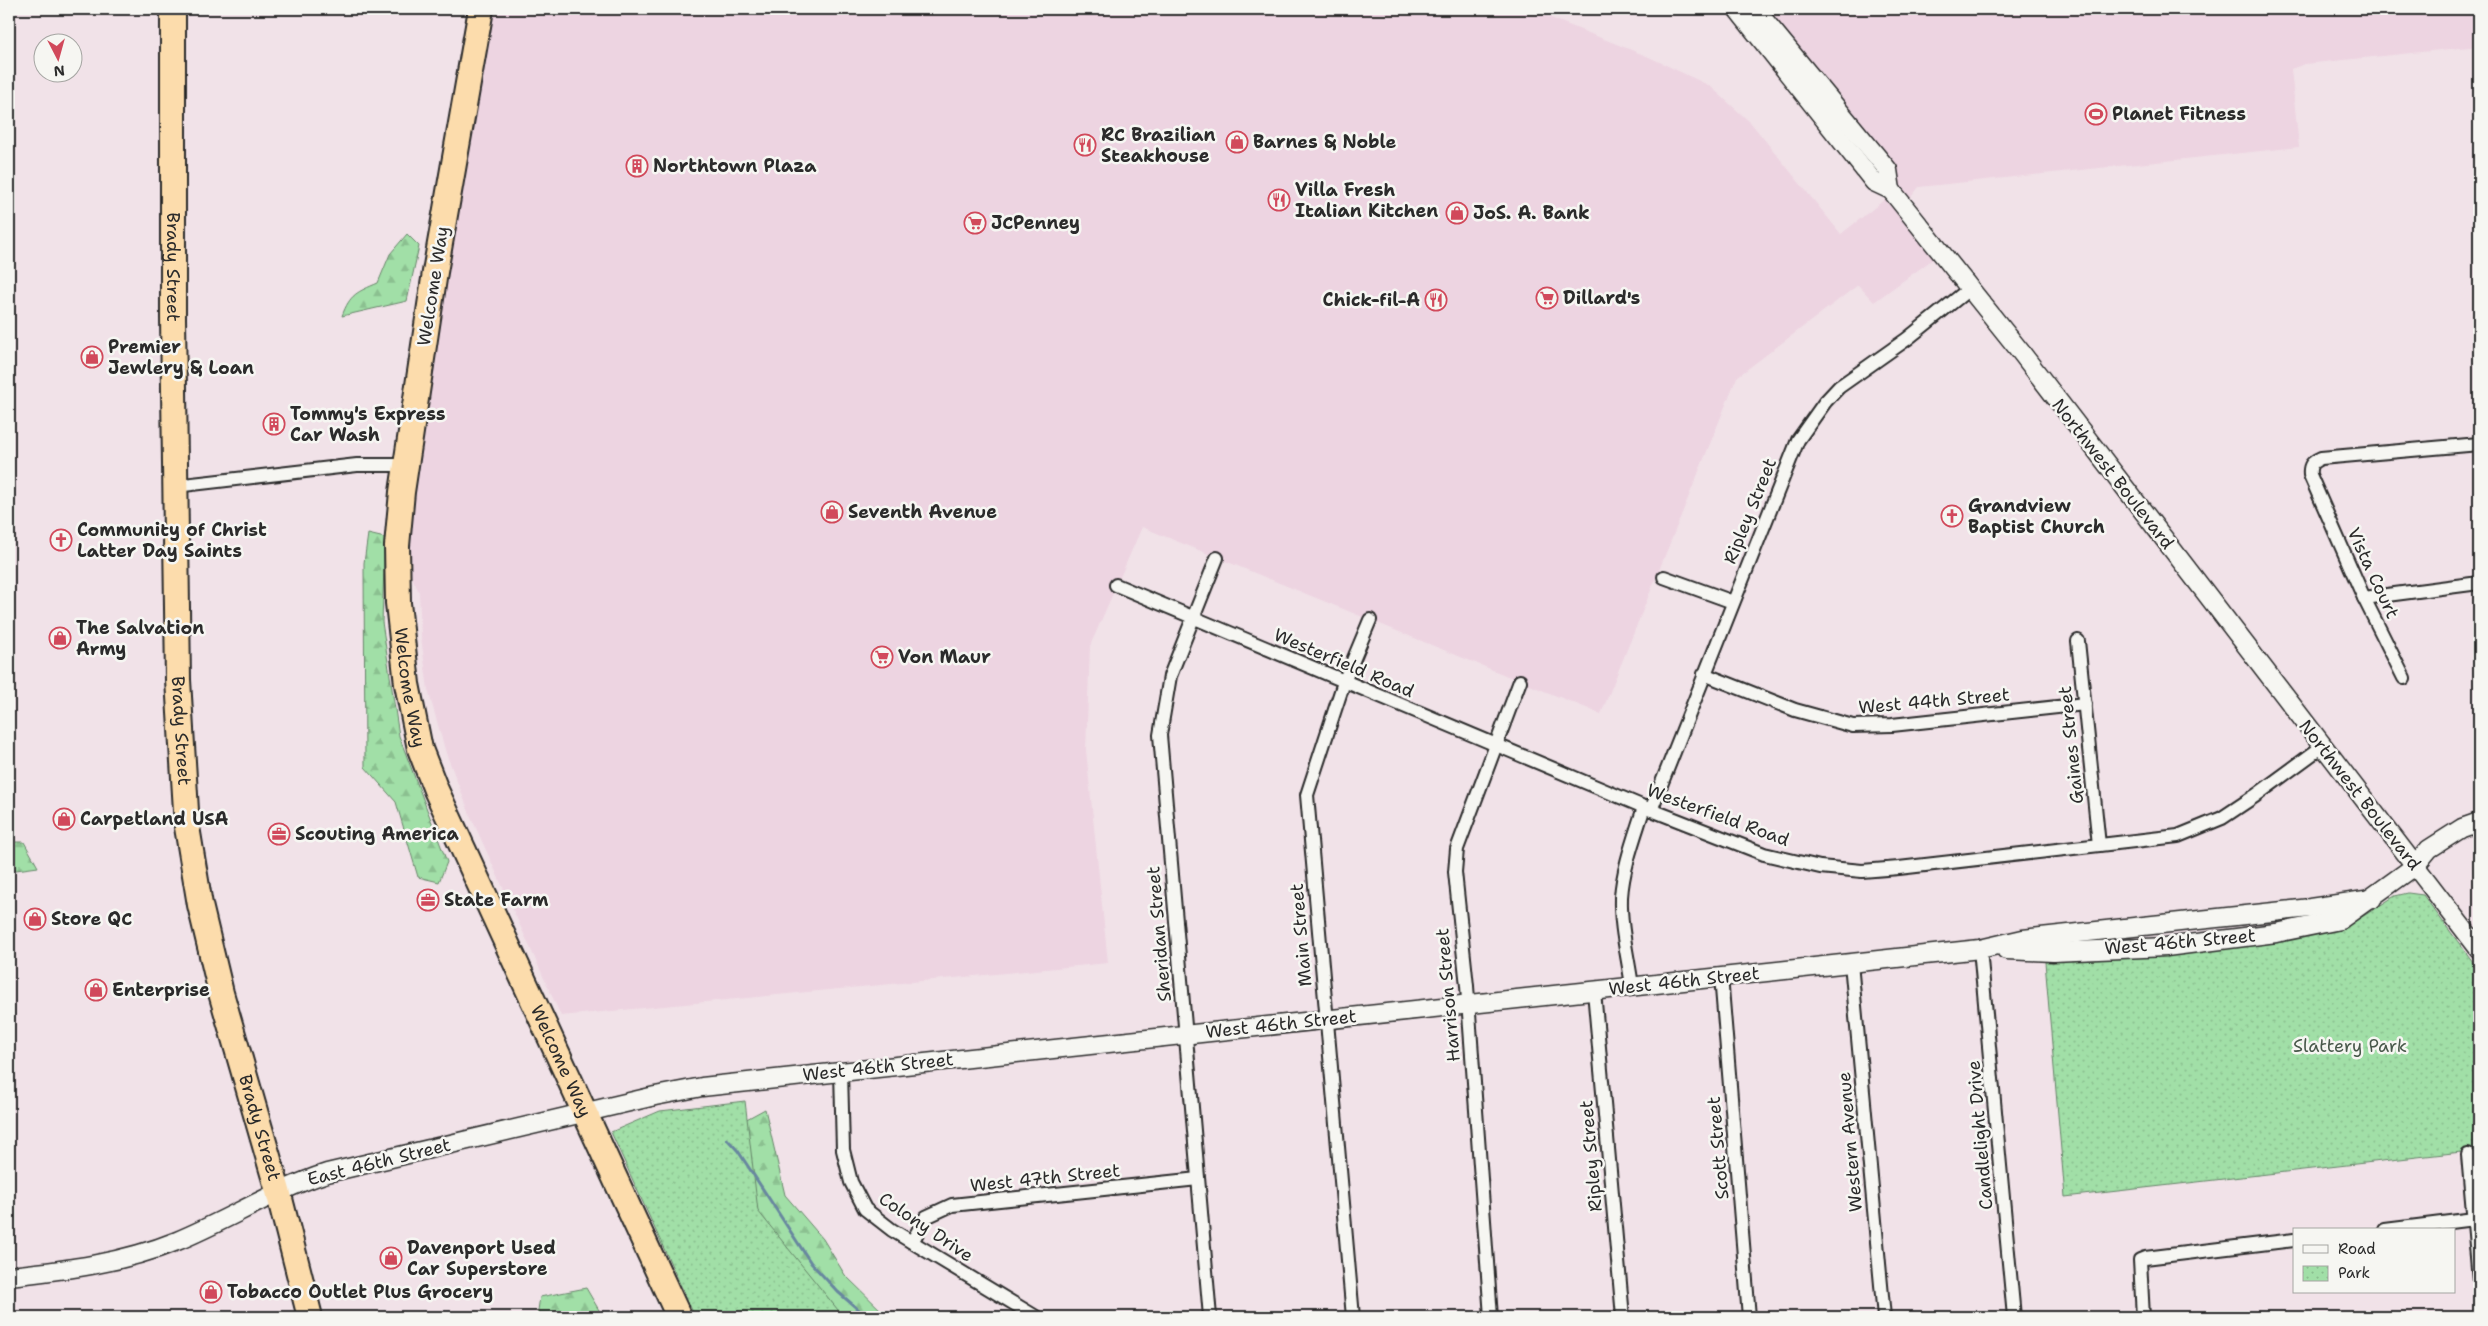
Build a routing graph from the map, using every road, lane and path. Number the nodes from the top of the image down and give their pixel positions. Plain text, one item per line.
1 (173, 9) edge
2 (481, 9) edge
3 (1737, 9) edge
4 (1755, 9) edge
5 (1891, 190) junction
6 (1969, 289) junction
7 (2479, 444) edge
8 (406, 465) junction
9 (175, 486) junction
10 (1217, 558) dead end
11 (1664, 577) dead end
12 (2479, 583) edge
13 (1116, 585) dead end
14 (2364, 598) junction
15 (1733, 602) junction
16 (1193, 618) junction
17 (1370, 620) dead end
18 (2078, 641) dead end
19 (1704, 674) junction
20 (2404, 678) dead end
21 (1520, 681) dead end
22 (1344, 682) junction
23 (2085, 704) junction
24 (1495, 745) junction
25 (2323, 746) junction
26 (1647, 808) junction
27 (2479, 822) edge
28 (2099, 845) junction
29 (2415, 866) junction
30 (1980, 949) junction
31 (2479, 949) edge
32 (1851, 963) junction
33 (1721, 976) junction
34 (1632, 986) junction
35 (1594, 991) junction
36 (1467, 1004) junction
37 (1326, 1020) junction
38 (1185, 1034) junction
39 (841, 1071) junction
40 (584, 1112) junction
41 (2468, 1155) dead end
42 (1198, 1179) junction
43 (278, 1191) junction
44 (2474, 1219) junction
45 (2401, 1228) edge
46 (2293, 1240) edge
47 (912, 1242) junction
48 (9, 1276) edge
49 (2479, 1280) edge
50 (310, 1317) edge
51 (679, 1317) edge
52 (1036, 1317) edge
53 (1210, 1317) edge
54 (1353, 1317) edge
55 (1491, 1317) edge
56 (1623, 1317) edge
57 (1749, 1317) edge
58 (1884, 1317) edge
59 (2014, 1317) edge
60 (2143, 1317) edge

1 - 9 highway, Brady Street
2 - 8 highway, Welcome Way
3 - 5 street, Northwest Boulevard
4 - 5 street
5 - 6 street, Northwest Boulevard
6 - 15 street, Ripley Street
6 - 25 street, Northwest Boulevard
7 - 14 street, Vista Court
8 - 9 street
8 - 40 highway, Welcome Way
9 - 43 highway, Brady Street
10 - 16 street, Sheridan Street
11 - 15 street
12 - 14 street
13 - 16 street, Westerfield Road
14 - 20 street, Vista Court
15 - 19 street, Ripley Street
16 - 22 street, Westerfield Road
16 - 38 street, Sheridan Street
17 - 22 street, Main Street
18 - 23 street, Gaines Street
19 - 23 street, West 44th Street
19 - 26 street, Ripley Street
21 - 24 street, Harrison Street
22 - 24 street, Westerfield Road
22 - 37 street, Main Street
23 - 28 street, Gaines Street
24 - 26 street, Westerfield Road
24 - 36 street, Harrison Street
25 - 28 street, Westerfield Road
25 - 29 street, Northwest Boulevard
26 - 28 street, Westerfield Road
26 - 34 street, Ripley Street
27 - 29 street, West 46th Street
29 - 30 street, West 46th Street
29 - 31 street, Northwest Boulevard
30 - 32 street, West 46th Street
30 - 59 street, Candlelight Drive
32 - 33 street, West 46th Street
32 - 58 street, Western Avenue
33 - 34 street, West 46th Street
33 - 57 street, Scott Street
34 - 35 street, West 46th Street
35 - 36 street, West 46th Street
35 - 56 street, Ripley Street
36 - 37 street, West 46th Street
36 - 55 street, Harrison Street
37 - 38 street, West 46th Street
37 - 54 street, Main Street
38 - 39 street, West 46th Street
38 - 42 street, Sheridan Street
39 - 40 street, West 46th Street
39 - 47 street, Colony Drive
40 - 43 street, East 46th Street
40 - 51 highway, Welcome Way
41 - 44 street
42 - 47 street, West 47th Street
42 - 53 street, Sheridan Street
43 - 48 street, East 46th Street
43 - 50 highway, Brady Street
44 - 45 street
44 - 49 street
46 - 60 street
47 - 52 street, Colony Drive

